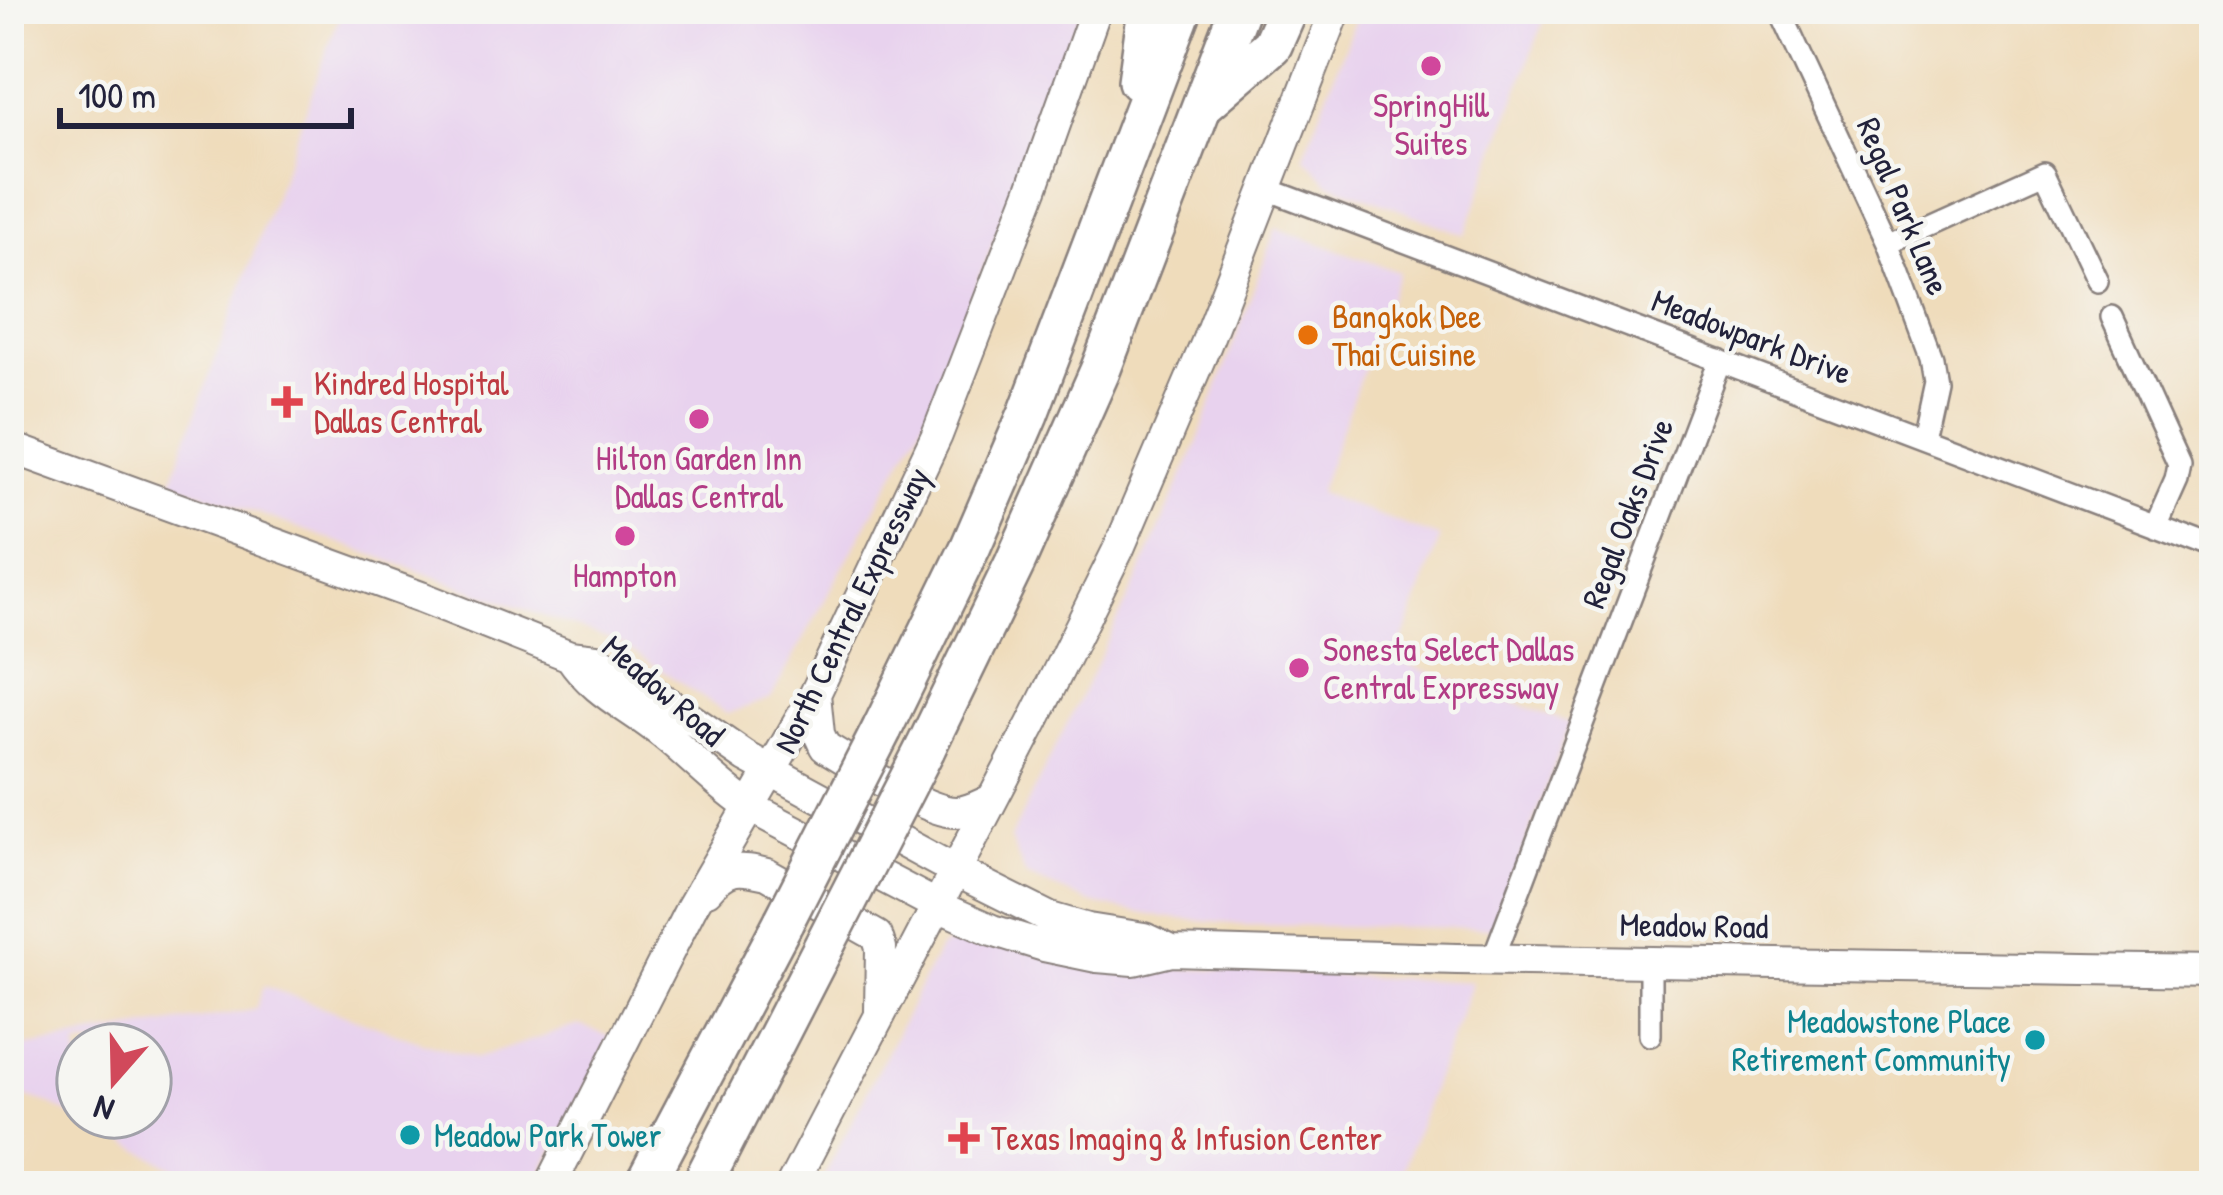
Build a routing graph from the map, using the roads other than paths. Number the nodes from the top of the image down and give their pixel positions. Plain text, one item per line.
1 (1096, 9) edge
2 (1148, 9) edge
3 (1182, 9) edge
4 (1239, 9) edge
5 (1288, 9) edge
6 (1336, 9) edge
7 (1779, 9) edge
8 (1204, 104) junction
9 (1129, 150) junction
10 (1267, 189) junction
11 (1888, 242) junction
12 (2096, 281) dead end
13 (2112, 317) dead end
14 (1720, 360) junction
15 (1923, 436) junction
16 (9, 447) edge
17 (2155, 526) junction
18 (2214, 548) edge
19 (570, 656) junction
20 (815, 694) junction
21 (772, 770) junction
22 (991, 800) junction
23 (750, 807) junction
24 (956, 871) junction
25 (938, 906) junction
26 (691, 908) junction
27 (1172, 951) junction
28 (1493, 959) junction
29 (1650, 960) junction
30 (2214, 971) edge
31 (880, 1017) junction
32 (1649, 1035) dead end
33 (550, 1186) edge
34 (644, 1186) edge
35 (701, 1186) edge
36 (791, 1186) edge

1 - 20 main road, North Central Expressway
2 - 9 highway
3 - 9 highway
4 - 8 highway
5 - 8 highway
6 - 10 main road
7 - 11 street, Regal Park Lane
8 - 35 highway, bridge
9 - 34 highway, bridge
10 - 14 street, Meadowpark Drive
10 - 22 main road
11 - 12 street
11 - 15 street, Regal Park Lane
13 - 17 street
14 - 15 street, Meadowpark Drive
14 - 28 street, Regal Oaks Drive
15 - 17 street, Meadowpark Drive
16 - 19 main road, Meadow Road
17 - 18 street, Meadowpark Drive
19 - 21 main road, Meadow Road
19 - 23 main road, Meadow Road
20 - 21 main road, North Central Expressway
20 - 22 main road
21 - 23 main road, North Central Expressway
21 - 24 main road, Meadow Road
22 - 24 main road
23 - 25 main road, Meadow Road
23 - 26 main road, North Central Expressway
24 - 25 main road
24 - 27 main road, Meadow Road
25 - 27 main road, Meadow Road
25 - 31 main road
26 - 31 main road
26 - 33 main road, North Central Expressway
27 - 28 main road, Meadow Road
28 - 29 main road, Meadow Road
29 - 30 main road, Meadow Road
29 - 32 street
31 - 36 main road

